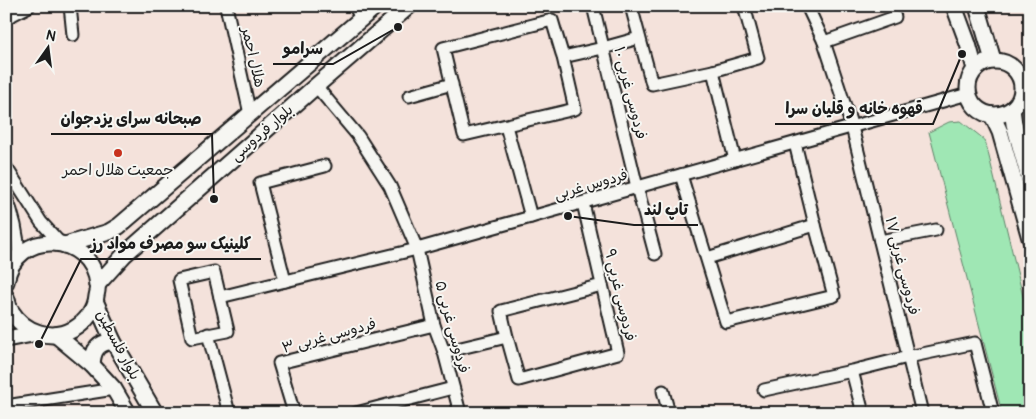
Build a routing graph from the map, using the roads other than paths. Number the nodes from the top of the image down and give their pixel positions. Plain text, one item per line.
1 (29, 6) edge
2 (70, 6) edge
3 (226, 6) edge
4 (376, 6) edge
5 (409, 6) edge
6 (593, 6) edge
7 (631, 6) edge
8 (744, 6) edge
9 (807, 6) edge
10 (954, 6) edge
11 (977, 6) edge
12 (358, 13) edge
13 (895, 17) dead end
14 (6, 18) edge
15 (73, 35) dead end
16 (639, 38) junction
17 (824, 42) junction
18 (604, 48) junction
19 (563, 57) junction
20 (993, 60) junction
21 (975, 69) junction
22 (713, 71) junction
23 (452, 84) junction
24 (316, 86) junction
25 (1026, 90) edge
26 (968, 94) junction
27 (409, 96) dead end
28 (1012, 110) junction
29 (250, 114) junction
30 (992, 115) junction
31 (506, 126) junction
32 (852, 127) junction
33 (794, 143) junction
34 (735, 160) junction
35 (325, 166) dead end
36 (6, 168) edge
37 (681, 175) junction
38 (1030, 182) edge
39 (637, 187) junction
40 (6, 197) edge
41 (583, 202) junction
42 (531, 217) junction
43 (815, 225) junction
44 (119, 226) junction
45 (936, 230) dead end
46 (1030, 238) edge
47 (880, 241) junction
48 (63, 244) junction
49 (133, 247) junction
50 (417, 249) junction
51 (655, 254) dead end
52 (19, 255) junction
53 (707, 258) junction
54 (7, 277) edge
55 (285, 281) junction
56 (98, 285) junction
57 (602, 285) junction
58 (6, 297) edge
59 (220, 297) junction
60 (96, 303) junction
61 (434, 324) junction
62 (38, 333) junction
63 (208, 334) junction
64 (56, 335) junction
65 (507, 337) junction
66 (6, 339) edge
67 (113, 342) junction
68 (444, 352) junction
69 (908, 357) junction
70 (92, 364) junction
71 (852, 372) junction
72 (453, 388) junction
73 (114, 389) junction
74 (764, 390) dead end
75 (664, 391) dead end
76 (6, 406) edge
77 (128, 413) edge
78 (155, 413) edge
79 (229, 413) edge
80 (294, 413) edge
81 (356, 413) edge
82 (460, 413) edge
83 (669, 413) edge
84 (863, 413) edge
85 (922, 413) edge
86 (992, 413) edge

1 - 14 street
2 - 15 street
3 - 29 street, هلال احمر
4 - 12 main road, بلوار فردوسی
5 - 24 main road, بلوار فردوسی
6 - 18 street, فردوسی غربی ۱۰
7 - 16 street
8 - 22 street
9 - 17 street, فردوسی غربی ۱۷
10 - 21 main road
11 - 20 main road
12 - 29 main road, بلوار فردوسی
13 - 17 street
16 - 18 street
16 - 22 street
17 - 32 street, فردوسی غربی ۱۷
18 - 19 street
18 - 39 street, فردوسی غربی ۱۰
19 - 23 street
19 - 31 street
20 - 21 main road
20 - 25 main road
21 - 26 main road
22 - 34 street
23 - 27 street
23 - 31 street
24 - 49 main road, بلوار فردوسی
24 - 50 street, فردوسی غربی ۵
25 - 28 main road
26 - 30 main road
26 - 32 street, فردوس غربی
28 - 30 main road
28 - 38 main road
29 - 44 main road, بلوار فردوسی
30 - 46 main road
31 - 42 street
32 - 33 street, فردوس غربی
32 - 47 street, فردوسی غربی ۱۷
33 - 34 street, فردوس غربی
33 - 43 street
34 - 37 street, فردوس غربی
35 - 55 street
36 - 48 street
37 - 39 street, فردوس غربی
37 - 53 street
39 - 41 street, فردوس غربی
39 - 51 street, فردوسی غربی ۱۰
40 - 52 street
41 - 42 street, فردوس غربی
41 - 57 street, فردوسی غربی ۹
42 - 50 street, فردوس غربی
43 - 53 street
43 - 53 street
44 - 48 main road, بلوار فردوسی
44 - 49 main road
45 - 47 street
47 - 69 street, فردوسی غربی ۱۷
48 - 52 main road, بلوار فردوسی
48 - 56 main road
49 - 56 main road, بلوار فردوسی
50 - 55 street, فردوس غربی
50 - 61 street, فردوسی غربی ۵
52 - 54 main road
55 - 59 street, فردوس غربی
56 - 60 main road
57 - 65 street
57 - 65 street, فردوسی غربی ۹
58 - 62 main road
59 - 63 street
59 - 63 street
60 - 64 main road
60 - 67 main road, بلوار فلسطین
61 - 68 street, فردوسی غربی ۵
61 - 80 street, فردوسی غربی ۳
62 - 64 main road
62 - 66 main road
63 - 79 street
64 - 70 main road, بلوار فلسطین
65 - 68 street
67 - 70 main road
67 - 78 main road, بلوار فلسطین
68 - 72 street, فردوسی غربی ۵
69 - 71 street
69 - 85 street, فردوسی غربی ۱۷
69 - 86 street
70 - 73 main road, بلوار فلسطین
71 - 74 street
71 - 84 street
72 - 81 street
72 - 82 street, فردوسی غربی ۵
73 - 76 street
73 - 77 main road, بلوار فلسطین
75 - 83 street

